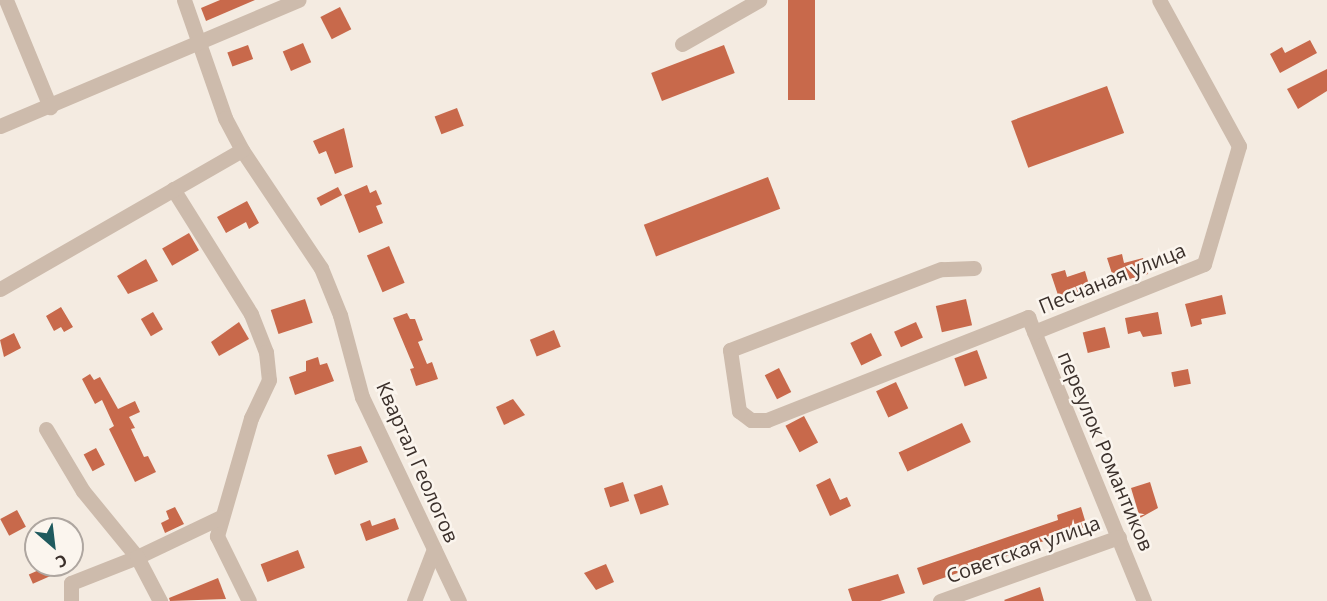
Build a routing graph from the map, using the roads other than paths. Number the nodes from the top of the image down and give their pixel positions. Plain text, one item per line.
1 (6, 0) edge
2 (184, 0) edge
3 (299, 0) edge
4 (759, 0) edge
5 (1159, 0) edge
6 (200, 43) junction
7 (682, 44) dead end
8 (50, 107) junction
9 (0, 126) edge
10 (242, 150) junction
11 (173, 189) junction
12 (974, 268) dead end
13 (0, 289) edge
14 (1028, 317) joint
15 (1034, 332) junction
16 (46, 429) dead end
17 (221, 517) junction
18 (1119, 537) junction
19 (434, 549) junction
20 (137, 557) junction
21 (71, 601) edge
22 (160, 601) edge
23 (249, 601) edge
24 (414, 601) edge
25 (459, 601) edge
26 (940, 601) edge
27 (1144, 601) edge

1 - 8 street
2 - 6 street, Квартал Геологов
3 - 6 street
4 - 7 street
5 - 15 street, Песчаная улица
6 - 8 street
6 - 10 street, Квартал Геологов
8 - 9 street
10 - 11 street
10 - 19 street, Квартал Геологов
11 - 13 street
11 - 17 street
12 - 14 street, Песчаная улица
14 - 15 street, переулок Романтиков
15 - 18 street, переулок Романтиков
16 - 20 street
17 - 20 street
17 - 23 street
18 - 26 street, Советская улица
18 - 27 street, переулок Романтиков
19 - 24 street
19 - 25 street, Квартал Геологов
20 - 21 street
20 - 22 street

